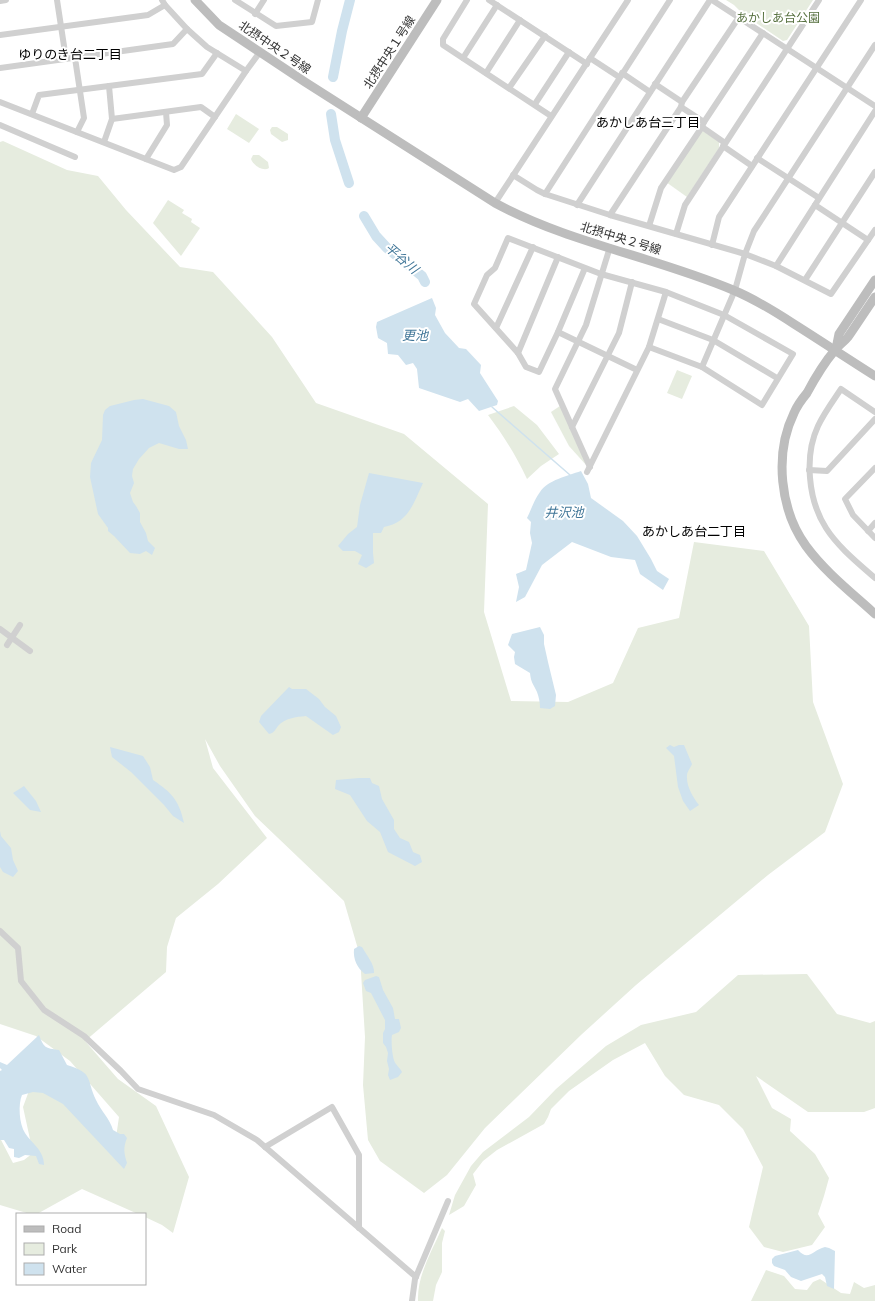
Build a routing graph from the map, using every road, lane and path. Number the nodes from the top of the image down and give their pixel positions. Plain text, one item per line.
1 (6, 0) edge
2 (57, 0) edge
3 (195, 0) edge
4 (235, 0) edge
5 (264, 0) edge
6 (318, 0) edge
7 (437, 0) edge
8 (467, 0) edge
9 (489, 0) edge
10 (628, 0) edge
11 (670, 0) edge
12 (711, 0) edge
13 (819, 0) edge
14 (861, 0) edge
15 (0, 1) edge
16 (164, 2) edge
17 (497, 5) junction
18 (255, 14) junction
19 (739, 18) junction
20 (520, 20) junction
21 (61, 26) junction
22 (187, 29) junction
23 (763, 33) junction
24 (0, 35) edge
25 (545, 36) junction
26 (875, 45) edge
27 (787, 49) junction
28 (260, 52) junction
29 (569, 52) junction
30 (217, 53) junction
31 (75, 58) junction
32 (463, 58) junction
33 (66, 59) junction
34 (588, 61) junction
35 (0, 68) edge
36 (816, 68) junction
37 (246, 71) junction
38 (486, 73) junction
39 (621, 75) junction
40 (655, 84) junction
41 (109, 86) junction
42 (509, 88) junction
43 (80, 89) junction
44 (847, 89) junction
45 (650, 92) junction
46 (0, 102) edge
47 (534, 104) junction
48 (681, 104) junction
49 (875, 106) edge
50 (875, 110) edge
51 (166, 112) junction
52 (32, 114) junction
53 (551, 116) junction
54 (216, 117) junction
55 (361, 118) junction
56 (112, 119) junction
57 (0, 125) edge
58 (703, 125) junction
59 (77, 132) junction
60 (104, 142) junction
61 (724, 144) junction
62 (75, 157) dead end
63 (757, 158) junction
64 (146, 160) junction
65 (752, 166) junction
66 (875, 172) edge
67 (513, 175) junction
68 (788, 178) junction
69 (545, 194) junction
70 (819, 198) junction
71 (495, 203) junction
72 (577, 205) junction
73 (815, 205) junction
74 (610, 215) junction
75 (842, 223) junction
76 (649, 226) junction
77 (875, 230) edge
78 (676, 234) junction
79 (868, 240) junction
80 (712, 245) junction
81 (532, 247) junction
82 (610, 247) junction
83 (745, 254) junction
84 (558, 257) junction
85 (776, 266) junction
86 (585, 268) junction
87 (601, 274) junction
88 (805, 280) junction
89 (875, 280) edge
90 (632, 282) junction
91 (735, 290) junction
92 (666, 292) junction
93 (875, 297) edge
94 (724, 315) junction
95 (658, 319) junction
96 (496, 328) junction
97 (558, 332) junction
98 (713, 340) junction
99 (577, 341) junction
100 (649, 347) junction
101 (835, 350) junction
102 (518, 353) junction
103 (608, 356) junction
104 (702, 367) junction
105 (637, 370) junction
106 (875, 376) edge
107 (777, 378) junction
108 (875, 412) edge
109 (875, 419) edge
110 (572, 427) junction
111 (875, 468) edge
112 (809, 470) junction
113 (875, 523) edge
114 (868, 531) junction
115 (875, 538) edge
116 (875, 578) edge
117 (875, 614) edge
118 (20, 625) dead end
119 (0, 629) edge
120 (12, 638) junction
121 (7, 645) dead end
122 (30, 650) dead end
123 (0, 930) edge
124 (265, 1147) junction
125 (448, 1201) dead end
126 (359, 1228) junction
127 (416, 1277) junction
128 (412, 1301) edge

1 - 15 street
2 - 21 street
3 - 28 street, 北摂中央２号線
4 - 18 street
5 - 18 street
6 - 18 street
7 - 55 street, 北摂中央１号線
8 - 32 street
9 - 17 street
10 - 34 street
11 - 39 street
12 - 19 street
12 - 40 street
13 - 27 street
14 - 36 street
16 - 21 street
16 - 22 street
17 - 20 street
17 - 32 street
19 - 23 street
19 - 48 street
20 - 25 street
20 - 38 street
21 - 24 street
21 - 33 street
22 - 30 street
22 - 31 street
23 - 27 street
23 - 58 street
25 - 29 street
25 - 42 street
26 - 44 street
27 - 36 street
27 - 61 street
28 - 37 street
28 - 55 street, 北摂中央２号線
29 - 34 street
29 - 47 street
30 - 37 street
30 - 41 street
31 - 33 street
31 - 43 street
32 - 38 street
33 - 35 street
34 - 39 street
34 - 53 street
36 - 44 street
36 - 63 street
37 - 54 street
38 - 42 street
39 - 45 street
39 - 69 street
40 - 45 street
40 - 48 street
41 - 43 street
41 - 56 street
42 - 47 street
43 - 52 street
43 - 59 street
44 - 49 street
44 - 68 street
45 - 72 street
46 - 52 street
47 - 53 street
48 - 58 street
48 - 74 street
50 - 70 street
51 - 54 street
51 - 56 street
51 - 64 street
52 - 59 street
53 - 67 street
54 - 64 street
55 - 71 street, 北摂中央２号線
56 - 60 street
57 - 62 street
58 - 61 street
58 - 76 street
59 - 60 street
60 - 64 street
61 - 65 street
61 - 78 street
63 - 65 street
63 - 68 street
65 - 80 street
66 - 75 street
67 - 69 street
67 - 71 street
68 - 70 street
68 - 83 street
69 - 72 street
70 - 73 street
71 - 82 street, 北摂中央２号線
72 - 74 street
73 - 75 street
73 - 85 street
74 - 76 street
75 - 79 street
75 - 88 street
76 - 78 street
77 - 79 street
78 - 80 street
79 - 88 street
80 - 83 street
81 - 84 street
81 - 96 street
81 - 96 street
82 - 87 street
82 - 91 street, 北摂中央２号線
83 - 85 street
83 - 91 street
84 - 86 street
84 - 102 street
85 - 88 street
86 - 87 street
86 - 97 street
87 - 90 street
87 - 99 street
89 - 101 street
90 - 92 street
90 - 103 street
91 - 94 street
91 - 101 street, 北摂中央２号線
92 - 94 street
92 - 95 street
93 - 101 street
94 - 98 street
94 - 107 street
95 - 98 street
95 - 100 street
96 - 102 street
97 - 99 street
97 - 102 street
98 - 104 street
98 - 107 street
99 - 103 street
99 - 110 street
100 - 104 street
100 - 105 street
101 - 106 street, 北摂中央２号線
101 - 117 street
103 - 105 street
103 - 110 street
104 - 107 street
105 - 110 street
108 - 112 street
109 - 112 street
111 - 114 street
112 - 116 street
113 - 114 street
114 - 115 street
118 - 120 street
119 - 120 street
120 - 121 street
120 - 122 street
123 - 124 street
124 - 126 street
124 - 126 street
125 - 127 street
126 - 127 street
127 - 128 street

